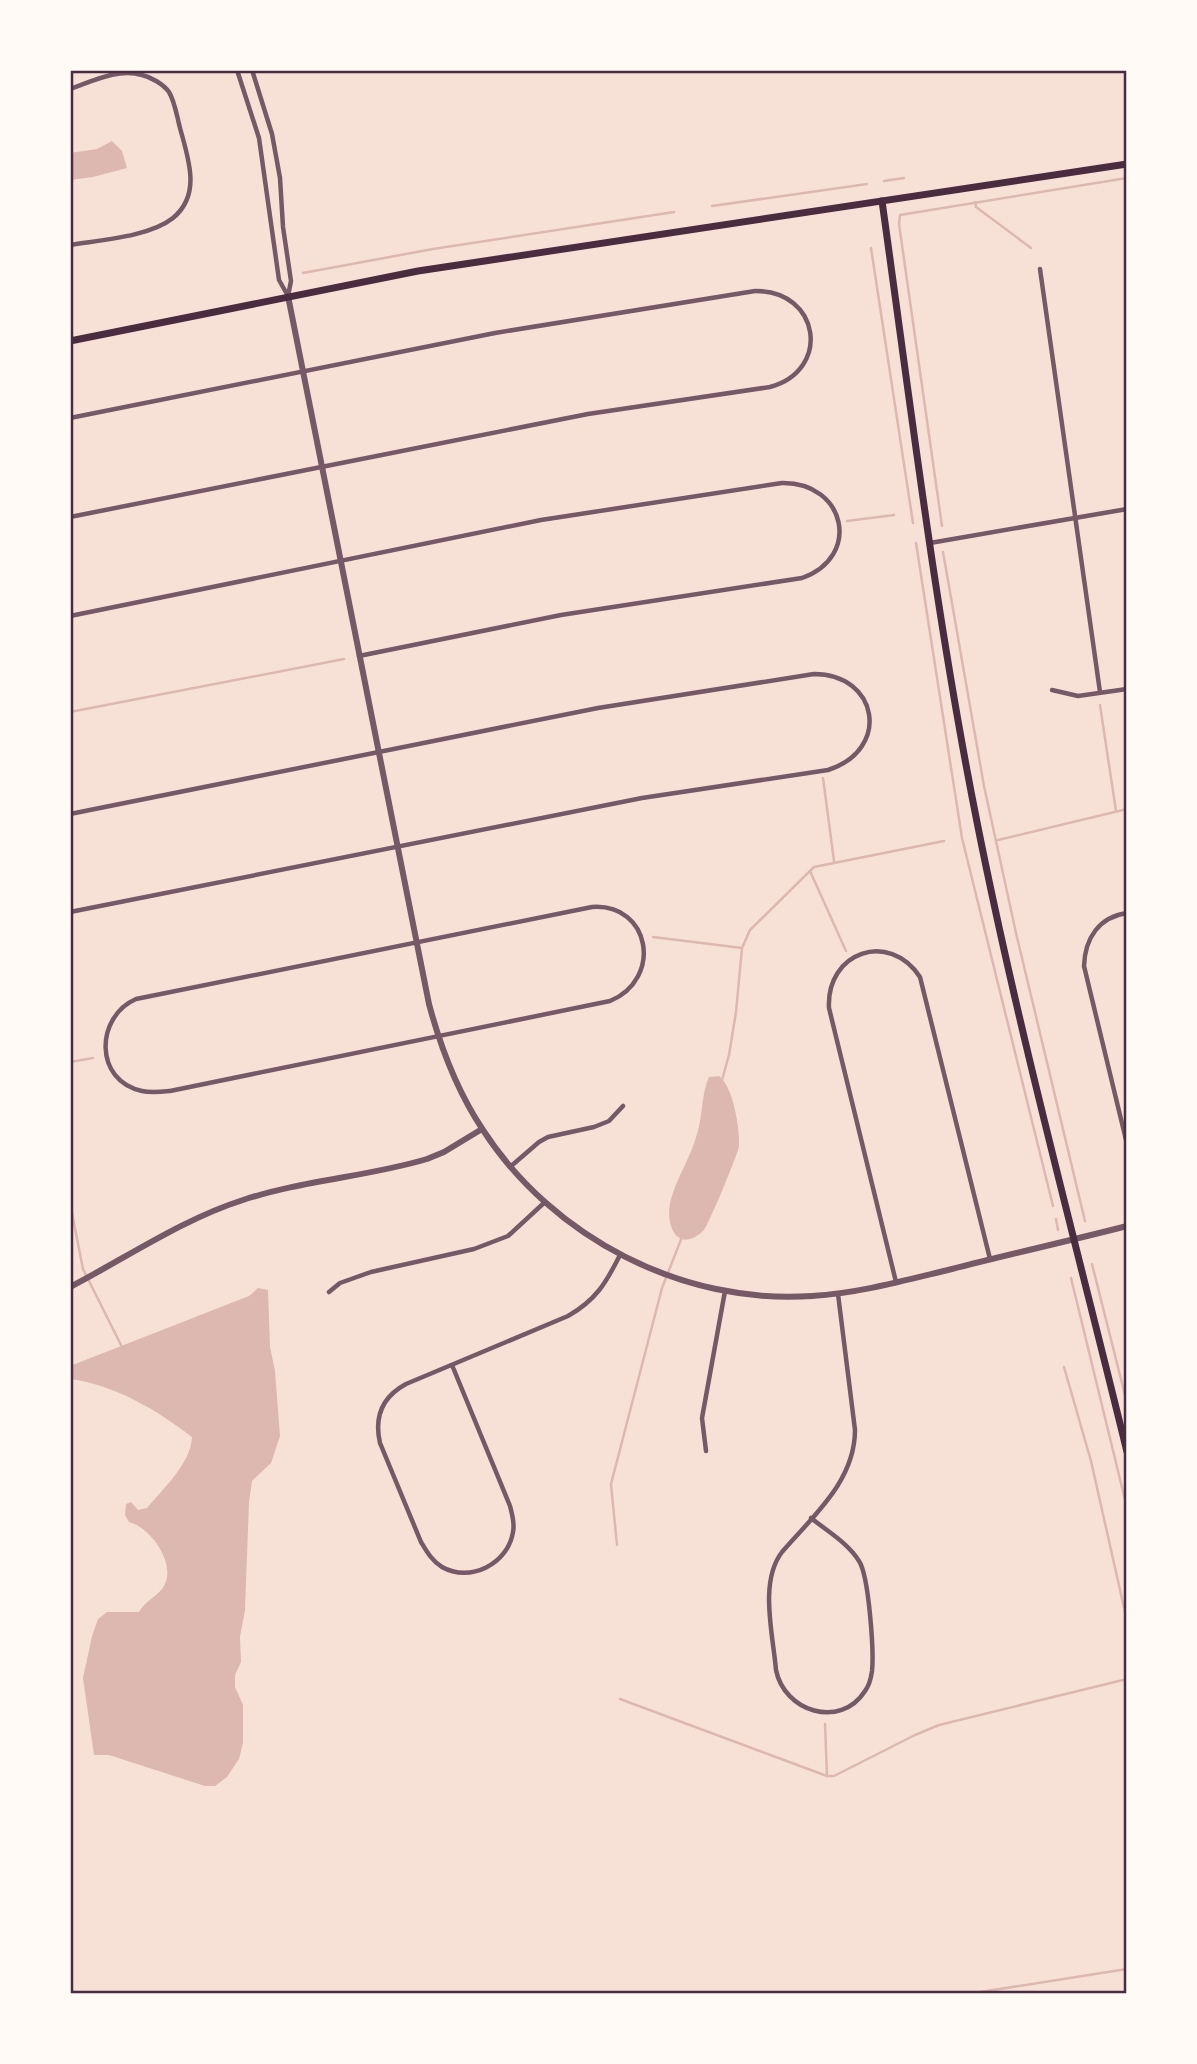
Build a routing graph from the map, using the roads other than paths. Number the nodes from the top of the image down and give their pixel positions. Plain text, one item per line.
1 (237, 70) edge
2 (252, 70) edge
3 (70, 89) edge
4 (1127, 164) edge
5 (882, 201) junction
6 (70, 245) edge
7 (1040, 269) dead end
8 (288, 296) junction
9 (70, 341) edge
10 (303, 371) junction
11 (70, 418) edge
12 (321, 466) junction
13 (1127, 509) edge
14 (70, 517) edge
15 (1075, 518) junction
16 (929, 543) junction
17 (341, 561) junction
18 (70, 616) edge
19 (359, 656) junction
20 (1127, 689) edge
21 (1052, 690) dead end
22 (1100, 692) junction
23 (379, 751) junction
24 (70, 814) edge
25 (397, 846) junction
26 (70, 912) edge
27 (1127, 913) edge
28 (417, 941) junction
29 (438, 1035) junction
30 (623, 1106) dead end
31 (482, 1129) junction
32 (1127, 1144) edge
33 (510, 1167) junction
34 (545, 1202) junction
35 (1127, 1226) edge
36 (1075, 1239) junction
37 (620, 1255) junction
38 (990, 1259) junction
39 (896, 1282) junction
40 (73, 1285) edge
41 (725, 1291) junction
42 (329, 1292) dead end
43 (838, 1294) junction
44 (452, 1365) junction
45 (706, 1451) dead end
46 (1127, 1452) edge
47 (811, 1518) junction

1 - 8 street
2 - 8 street
3 - 6 street
4 - 5 main road
5 - 8 main road
5 - 16 main road
7 - 15 street
8 - 9 main road
8 - 10 street
10 - 11 street
10 - 12 street
10 - 12 street
12 - 14 street
12 - 17 street
13 - 15 street
15 - 16 street
15 - 22 street
16 - 36 main road
17 - 18 street
17 - 19 street
17 - 19 street
19 - 23 street
20 - 22 street
21 - 22 street
23 - 24 street
23 - 25 street
23 - 25 street
25 - 26 street
25 - 28 street
27 - 32 street
28 - 29 street
28 - 29 street
28 - 29 street
29 - 31 street
30 - 33 street
31 - 33 street
31 - 40 street
33 - 34 street
34 - 37 street
34 - 42 street
35 - 36 street
36 - 38 street
36 - 46 main road
37 - 41 street
37 - 44 street
38 - 39 street
38 - 39 street
39 - 43 street
41 - 43 street
41 - 45 street
43 - 47 street
44 - 44 street
47 - 47 street

